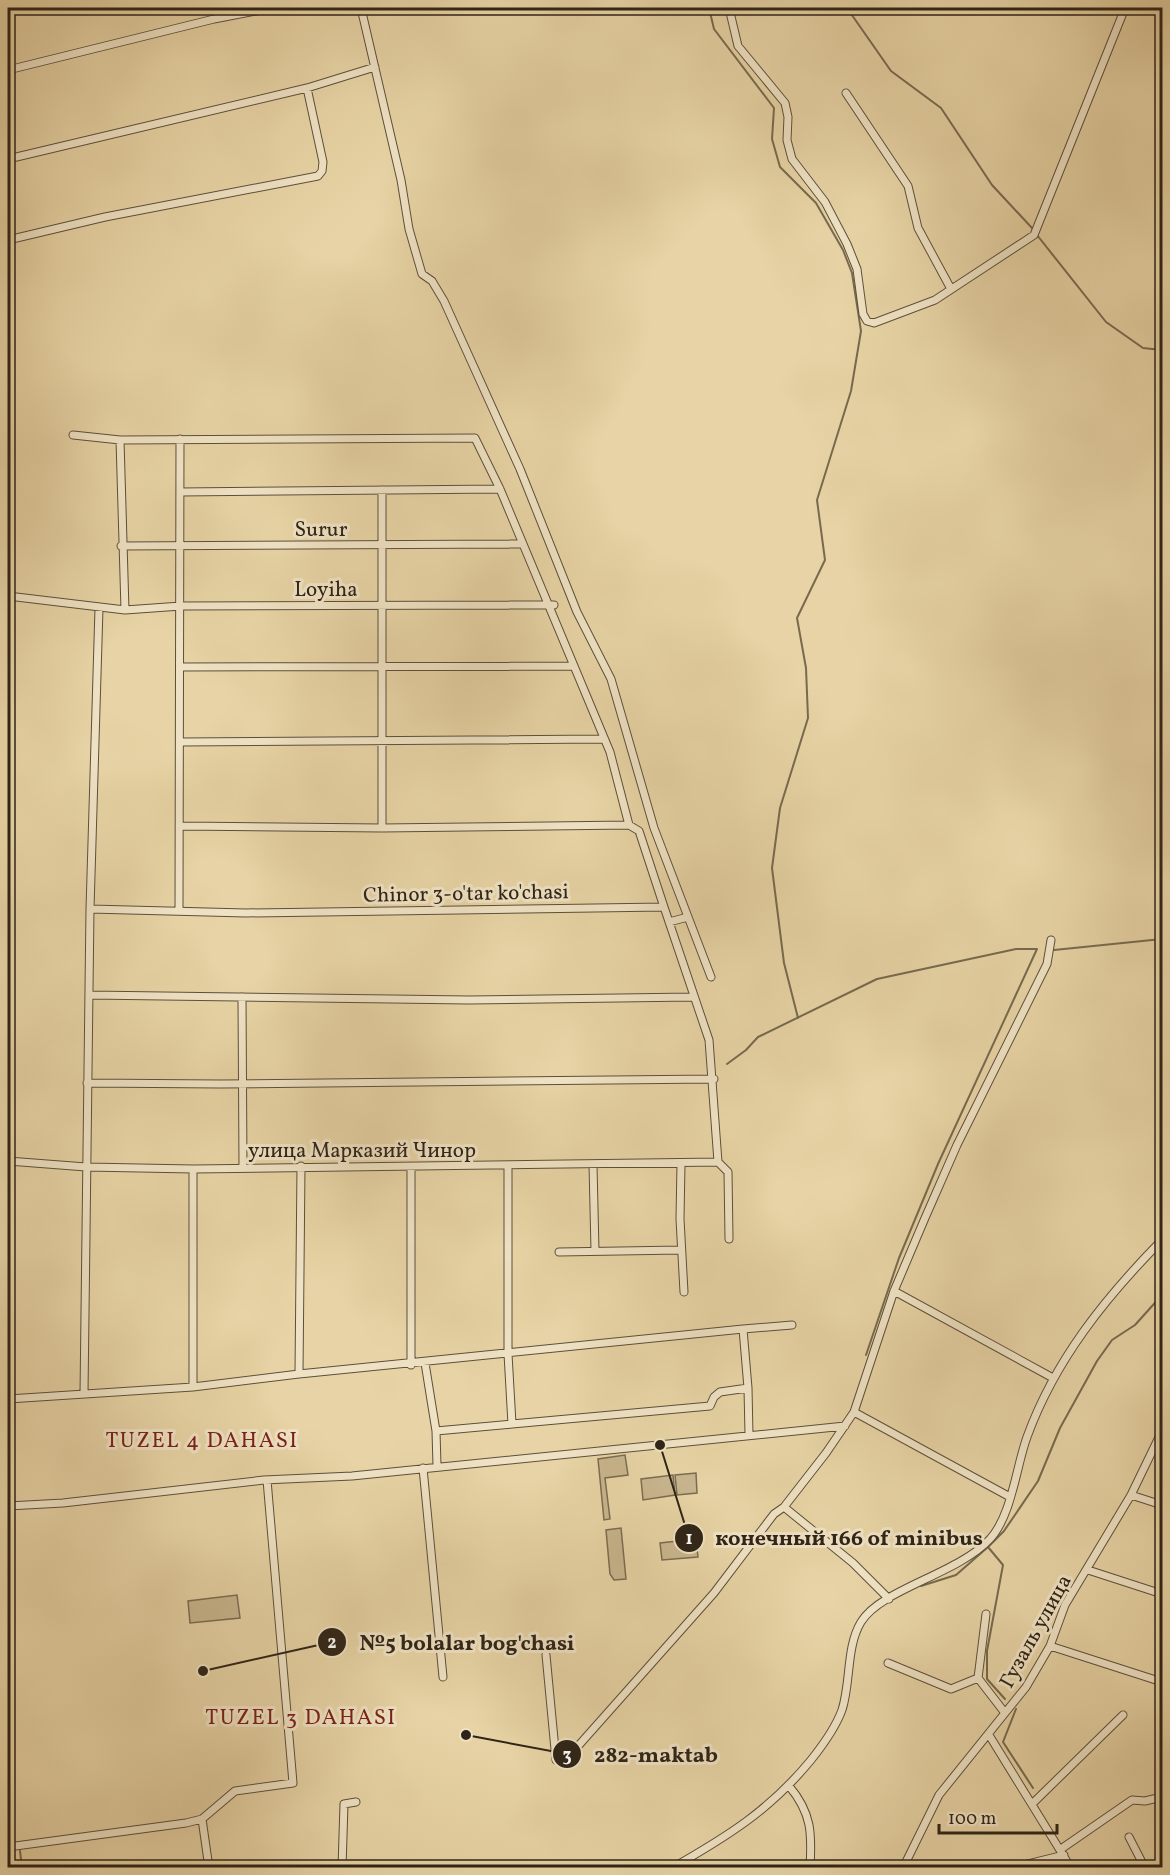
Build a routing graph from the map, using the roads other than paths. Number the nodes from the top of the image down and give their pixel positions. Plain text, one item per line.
1 (272, 8) edge
2 (361, 8) edge
3 (729, 8) edge
4 (1125, 8) edge
5 (375, 68) junction
6 (8, 70) edge
7 (307, 88) junction
8 (846, 93) dead end
9 (8, 159) edge
10 (8, 240) edge
11 (951, 289) junction
12 (73, 435) dead end
13 (180, 439) junction
14 (120, 440) junction
15 (500, 489) junction
16 (382, 490) junction
17 (180, 492) junction
18 (521, 544) junction
19 (382, 545) junction
20 (121, 546) junction
21 (181, 546) junction
22 (8, 596) edge
23 (550, 605) junction
24 (181, 606) junction
25 (382, 606) junction
26 (99, 608) junction
27 (125, 610) junction
28 (573, 666) junction
29 (181, 667) junction
30 (382, 667) junction
31 (603, 739) junction
32 (382, 741) junction
33 (181, 742) junction
34 (629, 825) junction
35 (181, 826) junction
36 (382, 828) junction
37 (664, 907) junction
38 (90, 909) junction
39 (179, 910) junction
40 (688, 917) junction
41 (669, 922) junction
42 (1051, 940) dead end
43 (711, 977) dead end
44 (88, 995) junction
45 (693, 997) junction
46 (242, 998) junction
47 (714, 1079) junction
48 (87, 1083) junction
49 (241, 1084) junction
50 (8, 1161) edge
51 (718, 1162) junction
52 (681, 1164) junction
53 (508, 1165) junction
54 (593, 1165) junction
55 (301, 1166) junction
56 (86, 1167) junction
57 (243, 1167) junction
58 (411, 1167) junction
59 (193, 1169) junction
60 (729, 1239) dead end
61 (1162, 1240) edge
62 (681, 1250) junction
63 (595, 1251) junction
64 (560, 1252) dead end
65 (894, 1291) junction
66 (684, 1292) dead end
67 (792, 1325) dead end
68 (745, 1329) junction
69 (508, 1354) junction
70 (425, 1363) junction
71 (411, 1365) junction
72 (299, 1374) junction
73 (1053, 1378) junction
74 (193, 1387) junction
75 (748, 1388) junction
76 (84, 1394) junction
77 (8, 1399) edge
78 (854, 1412) junction
79 (512, 1424) junction
80 (845, 1425) junction
81 (436, 1431) junction
82 (1162, 1431) edge
83 (748, 1435) junction
84 (437, 1466) junction
85 (423, 1468) junction
86 (267, 1480) junction
87 (1131, 1495) junction
88 (1010, 1497) junction
89 (1162, 1505) edge
90 (8, 1506) edge
91 (784, 1507) junction
92 (1088, 1569) junction
93 (1162, 1594) edge
94 (889, 1599) junction
95 (986, 1614) dead end
96 (1050, 1646) junction
97 (546, 1655) dead end
98 (888, 1663) dead end
99 (443, 1677) dead end
100 (978, 1678) junction
101 (1162, 1682) edge
102 (1005, 1713) junction
103 (1123, 1715) dead end
104 (989, 1735) junction
105 (789, 1786) junction
106 (1162, 1797) edge
107 (356, 1802) dead end
108 (1032, 1804) junction
109 (202, 1819) junction
110 (1129, 1837) dead end
111 (8, 1847) edge
112 (1063, 1852) junction
113 (210, 1868) edge
114 (342, 1868) edge
115 (672, 1868) edge
116 (810, 1868) edge
117 (903, 1868) edge
118 (1011, 1868) edge
119 (1071, 1868) edge
120 (1145, 1868) edge

1 - 6 street
2 - 5 street
3 - 11 street
4 - 11 street
5 - 7 street
5 - 40 street
7 - 9 street
7 - 10 street
8 - 11 street
12 - 14 street
13 - 14 street
13 - 15 street
13 - 17 street
14 - 20 street
15 - 16 street
15 - 18 street
16 - 17 street
16 - 19 street
17 - 21 street
18 - 19 street, Surur
18 - 23 street
19 - 21 street, Surur
19 - 25 street
20 - 21 street, Surur
20 - 27 street
21 - 24 street
22 - 26 street, Loyiha
23 - 25 street, Loyiha
23 - 28 street
24 - 25 street, Loyiha
24 - 27 street, Loyiha
24 - 29 street
25 - 30 street
26 - 27 street, Loyiha
26 - 38 street
28 - 30 street
28 - 31 street
29 - 30 street
29 - 33 street
30 - 32 street
31 - 32 street
31 - 34 street
32 - 33 street
32 - 36 street
33 - 35 street
34 - 36 street
34 - 37 street
35 - 36 street
35 - 39 street
37 - 39 street, Chinor 3-o'tar ko'chasi
37 - 41 street
38 - 39 street, Chinor 3-o'tar ko'chasi
38 - 44 street
40 - 41 street
40 - 43 street
41 - 45 street
42 - 65 street
44 - 46 street
44 - 48 street
45 - 46 street
45 - 47 street
46 - 49 street
47 - 49 street
47 - 51 street
48 - 49 street
48 - 56 street
49 - 57 street
50 - 56 street, улица Марказий Чинор
51 - 52 street, улица Марказий Чинор
51 - 60 street
52 - 54 street, улица Марказий Чинор
52 - 62 street
53 - 54 street, улица Марказий Чинор
53 - 58 street, улица Марказий Чинор
53 - 69 street
54 - 63 street
55 - 57 street, улица Марказий Чинор
55 - 58 street, улица Марказий Чинор
55 - 72 street
56 - 59 street, улица Марказий Чинор
56 - 76 street
57 - 59 street, улица Марказий Чинор
58 - 71 street
59 - 74 street
61 - 73 street
62 - 63 street
62 - 66 street
63 - 64 street
65 - 73 street
65 - 78 street
67 - 68 street
68 - 69 street
68 - 75 street
69 - 70 street
69 - 79 street
70 - 71 street
70 - 81 street
71 - 72 street
72 - 74 street
73 - 88 street
74 - 76 street
75 - 79 street
75 - 83 street
76 - 77 street
78 - 80 street
78 - 88 street
79 - 81 street
80 - 83 street
80 - 91 street
81 - 84 street
82 - 87 street, Гузаль улица
83 - 84 street
84 - 85 street
85 - 86 street
85 - 99 street
86 - 90 street
86 - 109 street
87 - 89 street
87 - 92 street, Гузаль улица
88 - 94 street
91 - 94 street
91 - 97 street
92 - 93 street
92 - 96 street, Гузаль улица
94 - 105 street
95 - 100 street
96 - 101 street
96 - 102 street, Гузаль улица
98 - 100 street
100 - 102 street
102 - 104 street, Гузаль улица
103 - 108 street
104 - 108 street
104 - 117 street, Гузаль улица
105 - 115 street
105 - 116 street
106 - 112 street
107 - 114 street
108 - 112 street
109 - 111 street
109 - 113 street
110 - 120 street
112 - 118 street
112 - 119 street

